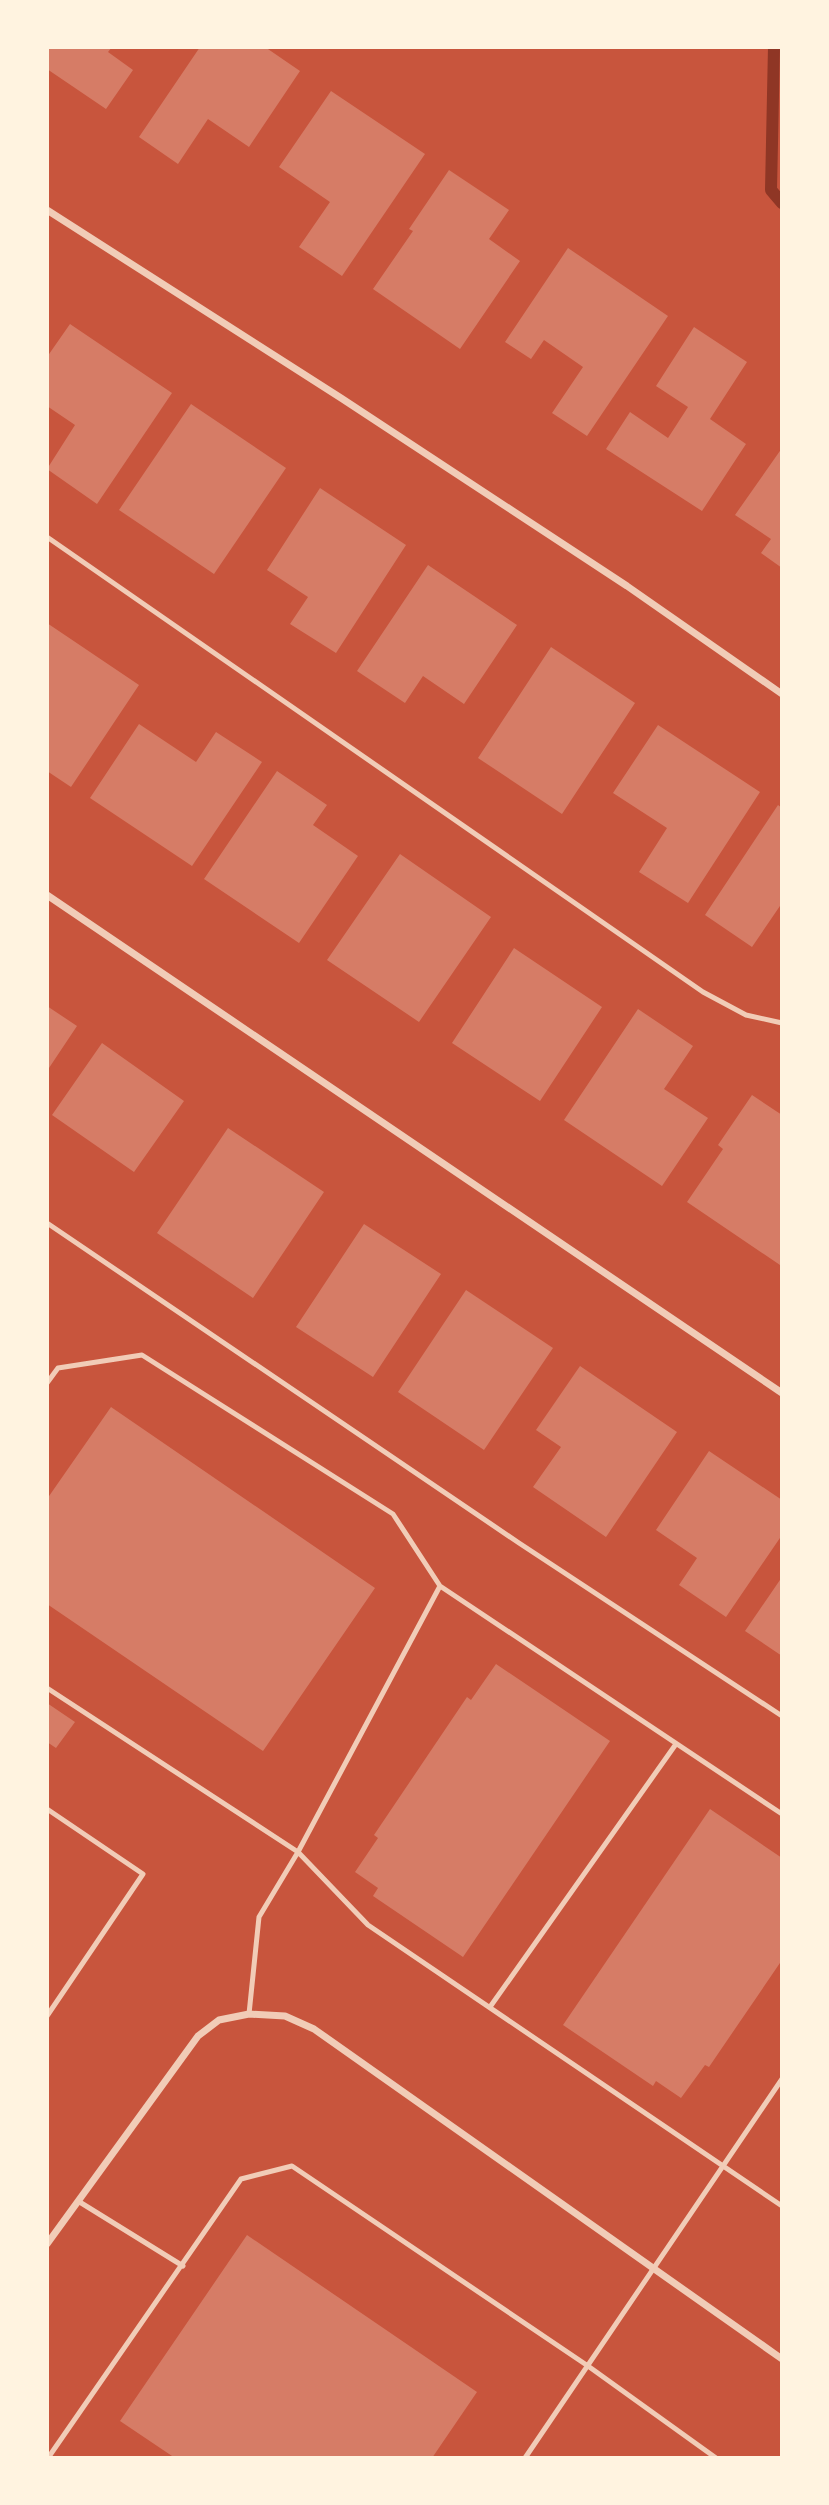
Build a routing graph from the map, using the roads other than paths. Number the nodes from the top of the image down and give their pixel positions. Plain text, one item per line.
1 (50, 212) edge
2 (47, 224) edge
3 (47, 537) edge
4 (782, 694) edge
5 (47, 895) edge
6 (782, 1023) edge
7 (47, 1223) edge
8 (47, 1383) edge
9 (782, 1392) edge
10 (440, 1586) junction
11 (47, 1688) edge
12 (782, 1716) edge
13 (676, 1744) junction
14 (47, 1809) edge
15 (782, 1814) edge
16 (298, 1852) junction
17 (490, 2007) junction
18 (249, 2014) junction
19 (47, 2016) edge
20 (782, 2079) edge
21 (725, 2166) junction
22 (78, 2201) junction
23 (782, 2206) edge
24 (48, 2242) edge
25 (183, 2266) junction
26 (654, 2269) junction
27 (782, 2359) edge
28 (588, 2366) junction
29 (48, 2458) edge
30 (525, 2458) edge
31 (716, 2458) edge

1 - 2 street
1 - 4 street
3 - 6 lane
5 - 9 street
7 - 12 lane
8 - 10 lane
10 - 13 lane
10 - 16 lane
11 - 16 lane
13 - 15 lane
13 - 17 lane
14 - 19 lane
16 - 17 lane
16 - 18 lane
17 - 21 lane
18 - 22 street
18 - 26 street
20 - 21 lane
21 - 23 lane
21 - 26 lane
22 - 24 street
22 - 25 lane
25 - 28 lane
25 - 29 lane
26 - 27 street
26 - 28 lane
28 - 30 lane
28 - 31 lane

